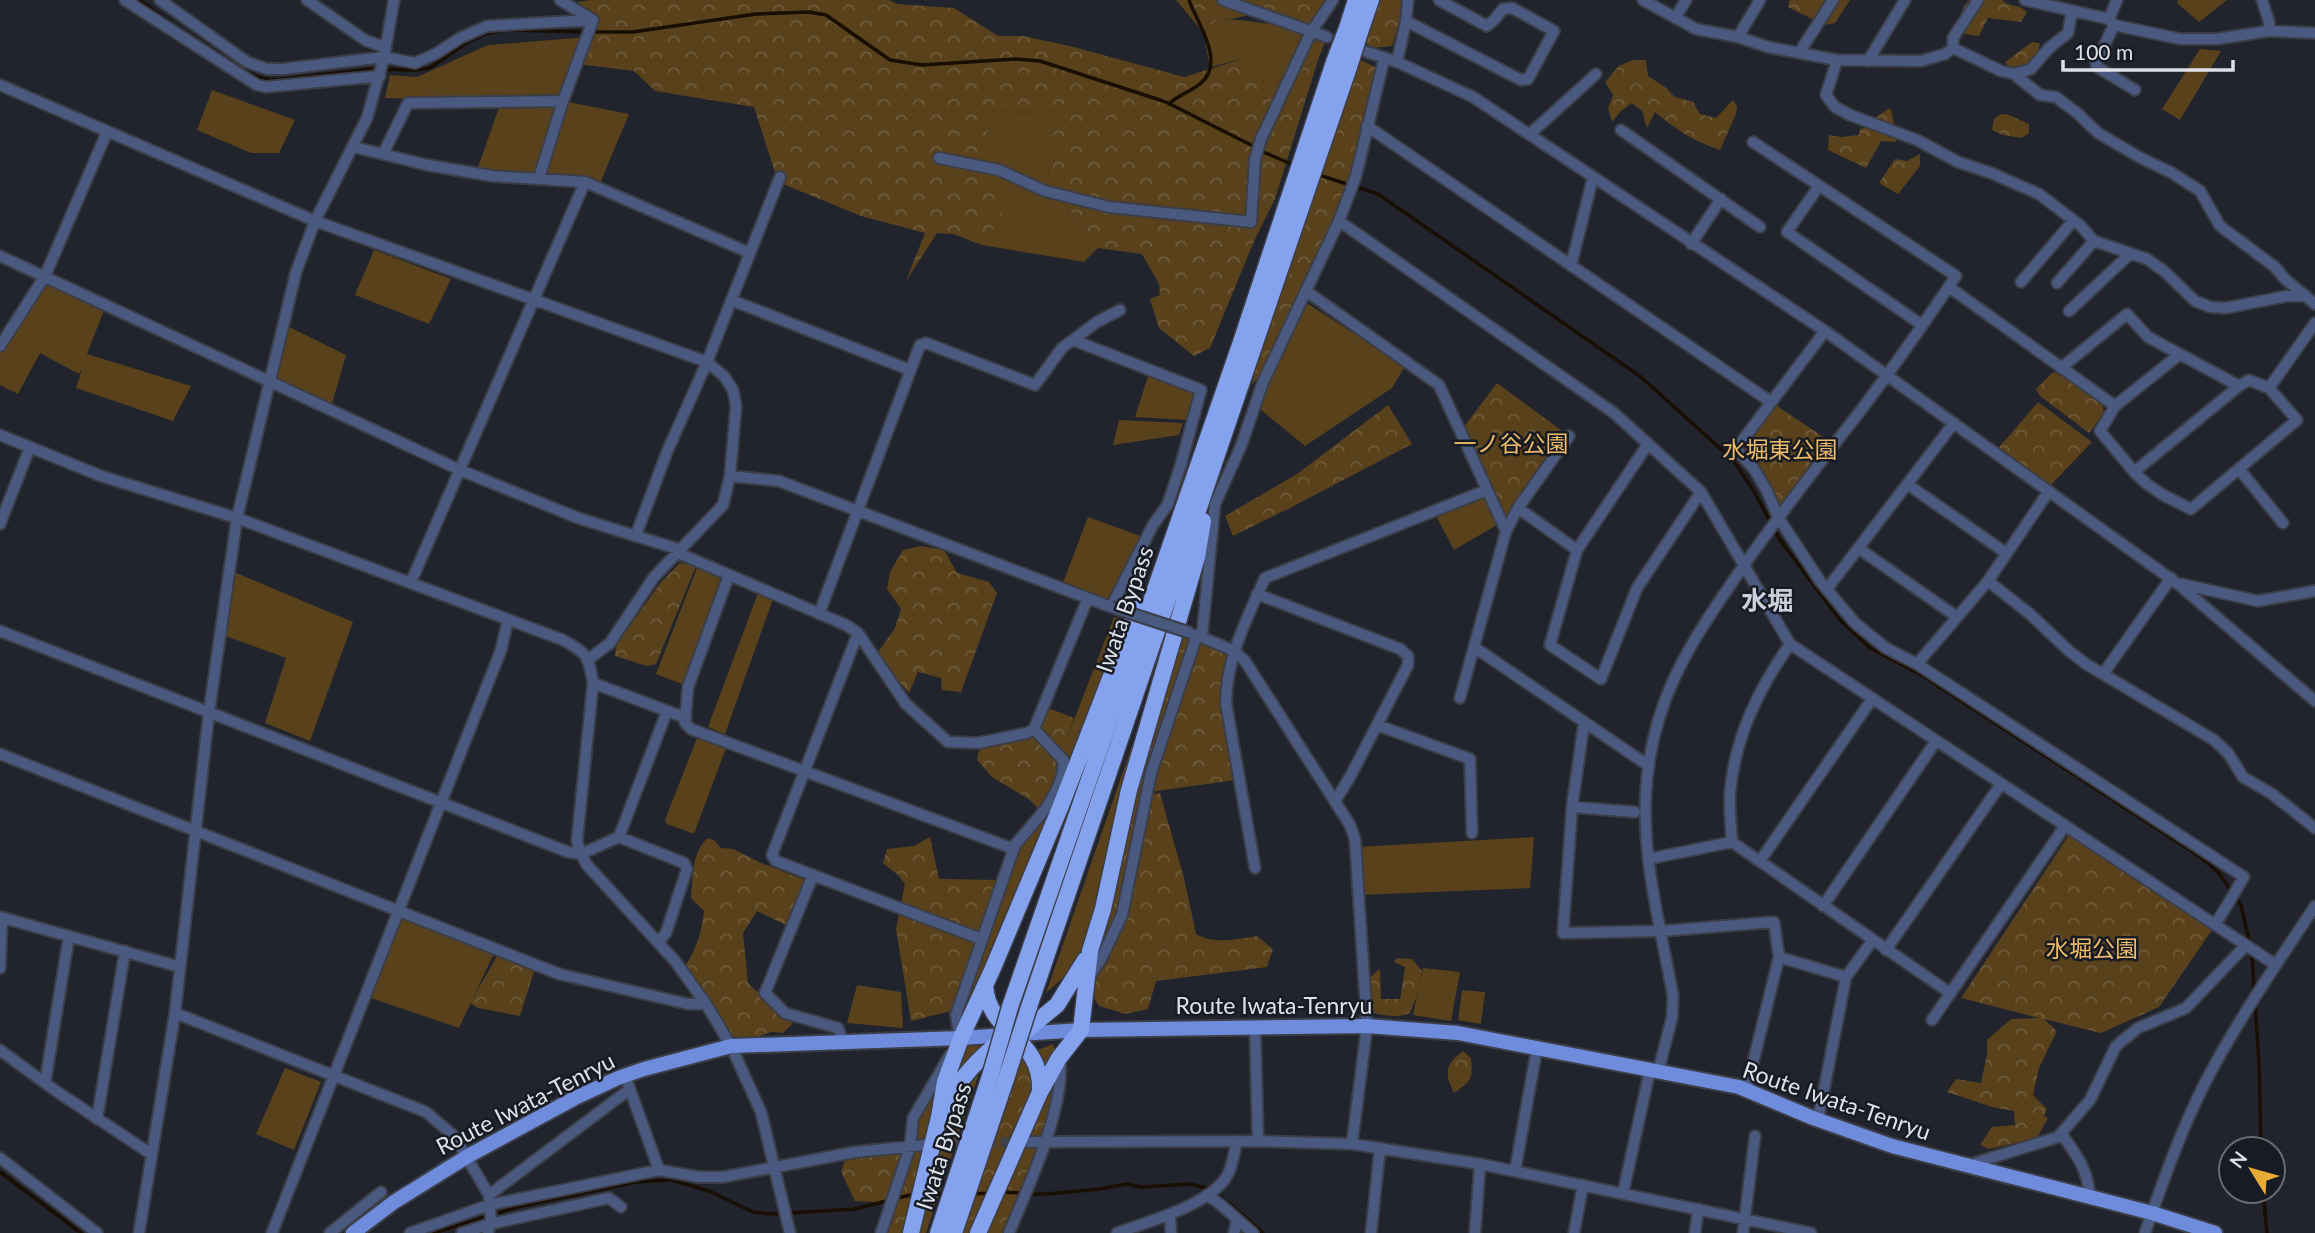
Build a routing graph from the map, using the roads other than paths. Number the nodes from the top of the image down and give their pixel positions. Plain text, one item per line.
1 (125, 0) edge
2 (160, 0) edge
3 (307, 0) edge
4 (394, 0) edge
5 (560, 0) edge
6 (1223, 0) edge
7 (1333, 0) edge
8 (1356, 0) edge
9 (1371, 0) edge
10 (1408, 0) edge
11 (1439, 0) edge
12 (1643, 0) edge
13 (1686, 0) edge
14 (1760, 0) edge
15 (1833, 0) edge
16 (1905, 0) edge
17 (1978, 0) edge
18 (2025, 0) edge
19 (2117, 0) edge
20 (2262, 0) edge
21 (2072, 11) junction
22 (1675, 18) junction
23 (593, 20) junction
24 (1406, 21) junction
25 (2111, 22) junction
26 (1353, 30) junction
27 (2269, 31) junction
28 (1311, 32) junction
29 (2315, 33) edge
30 (1327, 37) dead end
31 (1738, 37) junction
32 (1953, 48) junction
33 (1367, 52) dead end
34 (1799, 52) junction
35 (385, 53) junction
36 (1384, 59) junction
37 (1837, 60) junction
38 (1868, 61) junction
39 (1397, 62) junction
40 (2014, 74) junction
41 (1596, 75) dead end
42 (380, 76) junction
43 (0, 85) edge
44 (2134, 90) dead end
45 (563, 101) junction
46 (1367, 126) junction
47 (1621, 130) dead end
48 (107, 132) junction
49 (1530, 134) junction
50 (1753, 142) dead end
51 (354, 147) junction
52 (383, 154) junction
53 (939, 158) dead end
54 (780, 177) dead end
55 (1593, 177) junction
56 (539, 178) junction
57 (584, 182) junction
58 (1819, 186) junction
59 (1721, 199) junction
60 (2073, 220) junction
61 (315, 221) junction
62 (1339, 221) junction
63 (1760, 227) dead end
64 (2094, 242) junction
65 (1692, 244) junction
66 (750, 254) junction
67 (2130, 254) junction
68 (0, 256) edge
69 (1571, 265) junction
70 (45, 276) junction
71 (2021, 282) dead end
72 (2057, 284) dead end
73 (1949, 287) junction
74 (1306, 291) junction
75 (534, 299) junction
76 (731, 300) junction
77 (2311, 300) edge
78 (1120, 310) dead end
79 (2069, 311) dead end
80 (2315, 323) edge
81 (1922, 326) junction
82 (1825, 331) junction
83 (1073, 340) junction
84 (0, 346) edge
85 (2180, 354) junction
86 (707, 362) junction
87 (2061, 368) junction
88 (910, 370) junction
89 (1888, 376) junction
90 (269, 383) junction
91 (2239, 386) junction
92 (2269, 388) junction
93 (1771, 402) junction
94 (2115, 406) junction
95 (1954, 423) junction
96 (0, 435) edge
97 (1569, 436) dead end
98 (1648, 443) junction
99 (30, 446) junction
100 (1205, 468) junction
101 (2239, 469) junction
102 (460, 470) junction
103 (2134, 472) junction
104 (730, 476) junction
105 (1907, 484) junction
106 (1487, 491) junction
107 (2049, 491) junction
108 (1701, 492) junction
109 (1518, 508) junction
110 (859, 510) junction
111 (237, 518) junction
112 (1776, 519) junction
113 (2283, 523) dead end
114 (0, 524) edge
115 (1506, 531) junction
116 (636, 535) junction
117 (1858, 548) junction
118 (1577, 550) junction
119 (679, 551) junction
120 (2006, 553) junction
121 (1744, 565) junction
122 (730, 575) junction
123 (1987, 581) junction
124 (2175, 581) junction
125 (411, 582) junction
126 (1827, 589) junction
127 (2315, 591) edge
128 (1257, 594) junction
129 (1087, 598) junction
130 (1111, 607) junction
131 (820, 614) junction
132 (1957, 617) junction
133 (508, 620) junction
134 (0, 631) edge
135 (858, 633) junction
136 (1196, 635) junction
137 (1790, 645) junction
138 (1475, 647) junction
139 (1234, 651) junction
140 (589, 659) junction
141 (1917, 664) junction
142 (2103, 674) junction
143 (593, 683) junction
144 (1460, 698) dead end
145 (1872, 699) junction
146 (2315, 701) edge
147 (667, 711) junction
148 (209, 712) junction
149 (686, 718) junction
150 (1584, 723) junction
151 (1377, 725) junction
152 (1034, 729) junction
153 (1936, 741) junction
154 (0, 754) edge
155 (1649, 766) junction
156 (804, 771) junction
157 (2001, 784) junction
158 (1335, 801) junction
159 (442, 802) junction
160 (1572, 807) junction
161 (1634, 812) dead end
162 (2065, 826) junction
163 (2315, 828) edge
164 (196, 832) junction
165 (1472, 833) dead end
166 (620, 837) junction
167 (1732, 842) junction
168 (1014, 849) junction
169 (581, 854) junction
170 (1648, 859) junction
171 (1760, 861) junction
172 (1255, 868) dead end
173 (813, 875) junction
174 (2315, 905) edge
175 (1823, 906) junction
176 (398, 911) junction
177 (1, 917) edge
178 (2215, 925) junction
179 (1661, 931) junction
180 (69, 936) junction
181 (981, 939) junction
182 (1872, 941) junction
183 (658, 942) junction
184 (2246, 945) junction
185 (1886, 950) junction
186 (125, 951) junction
187 (1090, 951) junction
188 (1779, 957) junction
189 (2276, 965) junction
190 (180, 967) junction
191 (0, 968) edge
192 (1846, 977) junction
193 (1085, 984) junction
194 (985, 985) junction
195 (1950, 993) junction
196 (706, 1004) junction
197 (175, 1013) junction
198 (1932, 1020) dead end
199 (1367, 1026) junction
200 (1255, 1027) junction
201 (1081, 1030) junction
202 (1018, 1034) junction
203 (961, 1038) junction
204 (843, 1042) junction
205 (731, 1046) junction
206 (1537, 1048) junction
207 (0, 1050) edge
208 (1059, 1058) junction
209 (1654, 1071) junction
210 (999, 1075) junction
211 (334, 1076) junction
212 (46, 1083) junction
213 (627, 1083) junction
214 (1746, 1091) junction
215 (1040, 1092) junction
216 (939, 1117) junction
217 (97, 1119) junction
218 (1818, 1120) junction
219 (2061, 1133) junction
220 (1755, 1136) dead end
221 (1045, 1141) junction
222 (1237, 1141) junction
223 (1258, 1141) junction
224 (1029, 1142) tunnel mouth
225 (1352, 1144) junction
226 (925, 1145) tunnel mouth
227 (910, 1147) junction
228 (1380, 1148) junction
229 (151, 1154) junction
230 (468, 1156) junction
231 (0, 1158) edge
232 (1480, 1164) junction
233 (773, 1166) junction
234 (1972, 1167) junction
235 (659, 1170) junction
236 (1516, 1171) junction
237 (1583, 1185) junction
238 (381, 1192) dead end
239 (1212, 1192) junction
240 (1623, 1193) junction
241 (2090, 1197) junction
242 (621, 1206) dead end
243 (1698, 1209) junction
244 (2152, 1213) junction
245 (490, 1214) edge
246 (1170, 1214) junction
247 (1743, 1218) junction
248 (1014, 1219) junction
249 (1237, 1219) junction
250 (97, 1233) edge
251 (139, 1233) edge
252 (272, 1233) edge
253 (330, 1233) edge
254 (353, 1233) edge
255 (410, 1233) edge
256 (462, 1233) edge
257 (790, 1233) edge
258 (881, 1233) edge
259 (911, 1233) edge
260 (938, 1233) edge
261 (954, 1233) edge
262 (978, 1233) edge
263 (1009, 1233) edge
264 (1018, 1233) edge
265 (1117, 1233) edge
266 (1171, 1233) edge
267 (1234, 1233) edge
268 (1253, 1233) edge
269 (1371, 1233) edge
270 (1475, 1233) edge
271 (1573, 1233) edge
272 (1695, 1233) edge
273 (1743, 1233) edge
274 (1811, 1233) edge
275 (2145, 1233) edge
276 (2216, 1233) edge

1 - 42 street
2 - 35 street
3 - 35 street
4 - 35 street
5 - 23 street
6 - 28 street
7 - 28 street
8 - 26 highway, Iwata Bypass
9 - 26 highway, Iwata Bypass
10 - 24 street
11 - 24 street
12 - 22 street
13 - 22 street
14 - 31 street
15 - 34 street
16 - 38 street
17 - 32 street
18 - 21 street
19 - 25 street
20 - 27 street
21 - 25 street
21 - 40 street
22 - 31 street
23 - 35 street
23 - 45 street
24 - 39 street
25 - 27 street
25 - 44 street
26 - 100 highway, Iwata Bypass, bridge
27 - 29 street
28 - 30 street
28 - 53 street
31 - 34 street
32 - 38 street
32 - 40 street
33 - 36 street
34 - 37 street
35 - 42 street
36 - 39 street
36 - 46 street
37 - 38 street
37 - 60 street
39 - 49 street
40 - 77 street
41 - 49 street
42 - 51 street
43 - 48 street
45 - 52 street
45 - 56 street
46 - 62 street
46 - 69 street
47 - 59 street
48 - 61 street
48 - 70 street
49 - 55 street
50 - 58 street
51 - 52 street
51 - 61 street
52 - 56 street
54 - 66 street
55 - 65 street
55 - 69 street
56 - 57 street
57 - 66 street
57 - 75 street
58 - 73 street
58 - 81 street
59 - 63 street
59 - 65 street
60 - 64 street
60 - 71 street
61 - 75 street
61 - 90 street
62 - 74 street
62 - 98 street
64 - 67 street
64 - 72 street
65 - 82 street
66 - 76 street
67 - 77 street
67 - 79 street
68 - 70 street
69 - 93 street
70 - 84 street
70 - 90 street
73 - 81 street
73 - 87 street
74 - 106 street
74 - 136 street
75 - 86 street
75 - 102 street
76 - 86 street
76 - 88 street
78 - 83 street
80 - 92 street
81 - 89 street
82 - 89 street
82 - 93 street
83 - 88 street
83 - 130 street
85 - 87 street
85 - 91 street
85 - 94 street
86 - 104 street
86 - 116 street
87 - 94 street
88 - 110 street
89 - 95 street
89 - 112 street
90 - 102 street
90 - 111 street
91 - 92 street
91 - 103 street
92 - 101 street
93 - 112 street
94 - 103 street
95 - 105 street
95 - 107 street
96 - 99 street
97 - 109 street
98 - 108 street
98 - 118 street
99 - 111 street
99 - 114 street
100 - 187 highway
100 - 194 highway
100 - 210 highway, Iwata Bypass, bridge
100 - 210 highway, Iwata Bypass, bridge
101 - 103 street
101 - 113 street
102 - 116 street
102 - 125 street
104 - 110 street
104 - 119 street
105 - 117 street
105 - 120 street
106 - 115 street
106 - 128 street
107 - 120 street
107 - 124 street
108 - 118 street
108 - 121 street
109 - 115 street
109 - 118 street
110 - 129 street
110 - 131 street
111 - 125 street
111 - 148 street
112 - 121 street
112 - 126 street
115 - 138 street
116 - 119 street
117 - 126 street
117 - 132 street
119 - 122 street
119 - 140 street
120 - 123 street
121 - 137 street
121 - 155 street
122 - 131 street
122 - 149 street
123 - 132 street
123 - 142 street
124 - 127 street
124 - 142 street
124 - 146 street
125 - 133 street
126 - 141 street
128 - 139 street
128 - 151 street
129 - 130 street
129 - 152 street
130 - 136 street, bridge
131 - 135 street
132 - 141 street
133 - 140 street
133 - 159 street
134 - 148 street
135 - 152 street
135 - 156 street
136 - 139 street
136 - 193 street
137 - 145 street
137 - 167 street
138 - 144 street
138 - 150 street
139 - 158 street
139 - 172 street
140 - 143 street
141 - 178 street
142 - 163 street
143 - 147 street
143 - 169 street
145 - 153 street
145 - 171 street
147 - 149 street
147 - 166 street
148 - 159 street
148 - 164 street
149 - 156 street
150 - 155 street
150 - 160 street
151 - 158 street
151 - 165 street
152 - 168 street
153 - 157 street
153 - 175 street
154 - 164 street
155 - 170 street
156 - 168 street
156 - 173 street
157 - 162 street
157 - 185 street
158 - 199 street
159 - 169 street
159 - 176 street
160 - 161 street
160 - 179 street
162 - 178 street
162 - 195 street
164 - 176 street
164 - 190 street
166 - 169 street
166 - 183 street
167 - 170 street
167 - 171 street
168 - 181 street
169 - 183 street
170 - 179 street
171 - 175 street
173 - 181 street
173 - 204 street
174 - 189 street
175 - 182 street
176 - 196 street
176 - 211 street
177 - 180 street
177 - 191 street
178 - 184 street
179 - 188 street
179 - 209 street
180 - 186 street
180 - 212 street
181 - 203 street
182 - 185 street
182 - 192 street
183 - 196 street
184 - 189 street
184 - 219 street
185 - 195 street
186 - 190 street
186 - 217 street
187 - 193 highway
187 - 202 highway
188 - 192 street
188 - 214 street
189 - 244 street
190 - 197 street
192 - 218 street
193 - 201 highway
194 - 202 highway
194 - 203 highway
195 - 198 street
196 - 205 street
197 - 211 street
197 - 229 street
199 - 200 main road, Route Iwata-Tenryu
199 - 206 main road, Route Iwata-Tenryu
199 - 225 street
200 - 201 main road, Route Iwata-Tenryu
200 - 223 street
201 - 202 main road, Route Iwata-Tenryu
201 - 208 highway
202 - 203 main road, Route Iwata-Tenryu
202 - 215 highway
202 - 216 highway
203 - 204 main road, Route Iwata-Tenryu
203 - 216 highway
203 - 227 street
204 - 205 main road, Route Iwata-Tenryu
205 - 213 main road, Route Iwata-Tenryu
205 - 233 street
206 - 209 main road, Route Iwata-Tenryu
206 - 236 street
207 - 212 street
208 - 215 highway
208 - 221 street
209 - 214 main road, Route Iwata-Tenryu
209 - 240 street
210 - 260 highway, Iwata Bypass
210 - 261 highway, Iwata Bypass
211 - 230 street
211 - 252 street
212 - 217 street
213 - 230 main road, Route Iwata-Tenryu
213 - 235 street
213 - 245 street
214 - 218 main road, Route Iwata-Tenryu
215 - 262 highway
216 - 259 highway
217 - 229 street
218 - 234 main road, Route Iwata-Tenryu
219 - 234 street
219 - 241 street
220 - 247 street
221 - 222 street
221 - 224 street
221 - 248 street
222 - 223 street
222 - 239 street
223 - 225 street
225 - 228 street
226 - 227 street
227 - 233 street
227 - 258 street
228 - 232 street
228 - 269 street
229 - 251 street
230 - 245 street
230 - 254 main road, Route Iwata-Tenryu
231 - 250 street
232 - 236 street
232 - 270 street
233 - 235 street
233 - 257 street
234 - 241 main road, Route Iwata-Tenryu
235 - 245 street
236 - 237 street
237 - 240 street
237 - 271 street
238 - 253 street
239 - 246 street
239 - 249 street
240 - 243 street
241 - 244 main road, Route Iwata-Tenryu
242 - 245 street
243 - 247 street
243 - 272 street
244 - 275 street
244 - 276 main road, Route Iwata-Tenryu
245 - 255 street
245 - 256 street
246 - 265 street
246 - 266 street
247 - 273 street
247 - 274 street
248 - 263 street
248 - 264 street
249 - 267 street
249 - 268 street

